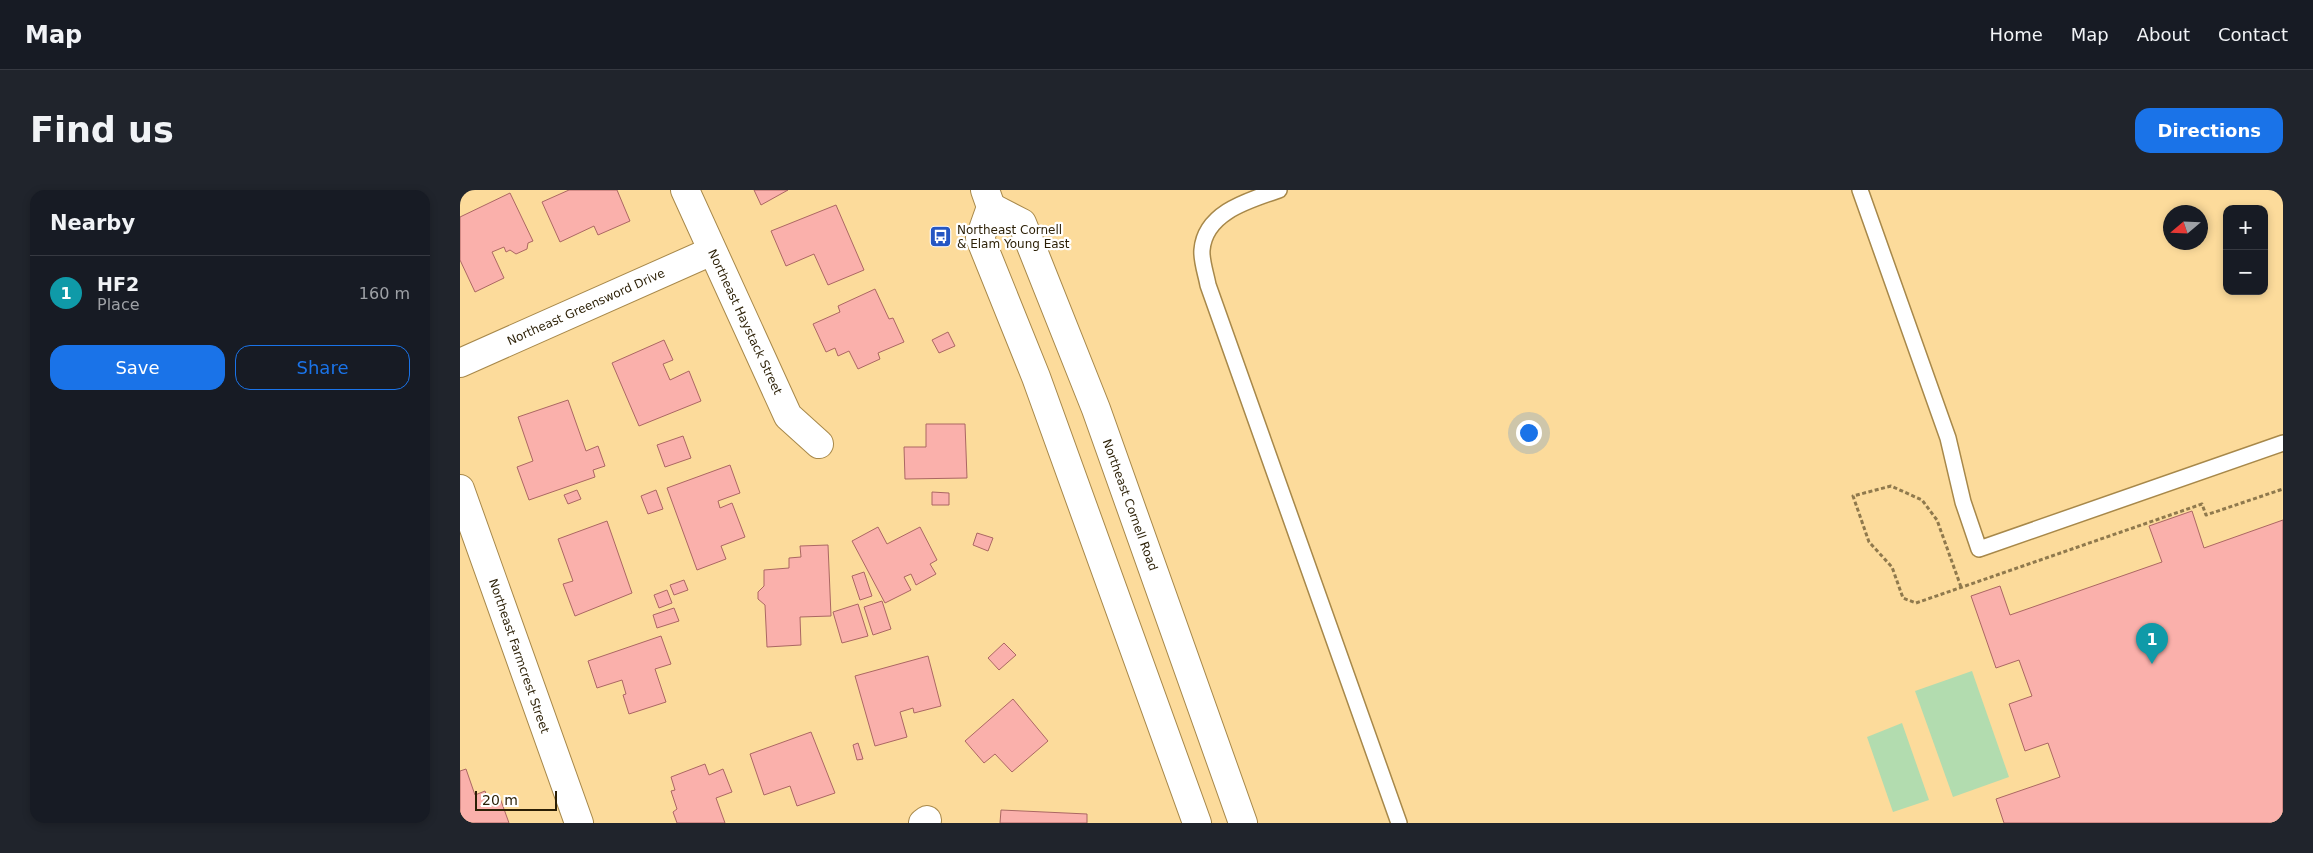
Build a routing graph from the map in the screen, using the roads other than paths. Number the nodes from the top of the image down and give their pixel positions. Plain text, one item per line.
1 (685, 190) edge
2 (1279, 190) edge
3 (1860, 190) edge
4 (988, 198) edge
5 (712, 251) junction
6 (460, 363) edge
7 (2283, 443) edge
8 (819, 444) dead end
9 (460, 489) edge
10 (579, 823) edge
11 (1197, 823) edge
12 (1243, 823) edge
13 (1399, 823) edge

1 - 5 main road, Northeast Haystack Street
2 - 13 lane
3 - 7 lane
4 - 11 main road, Northeast Cornell Road
4 - 12 main road, Northeast Cornell Road
5 - 6 main road, Northeast Greensword Drive
5 - 8 main road, Northeast Haystack Street
9 - 10 main road, Northeast Farmcrest Street

